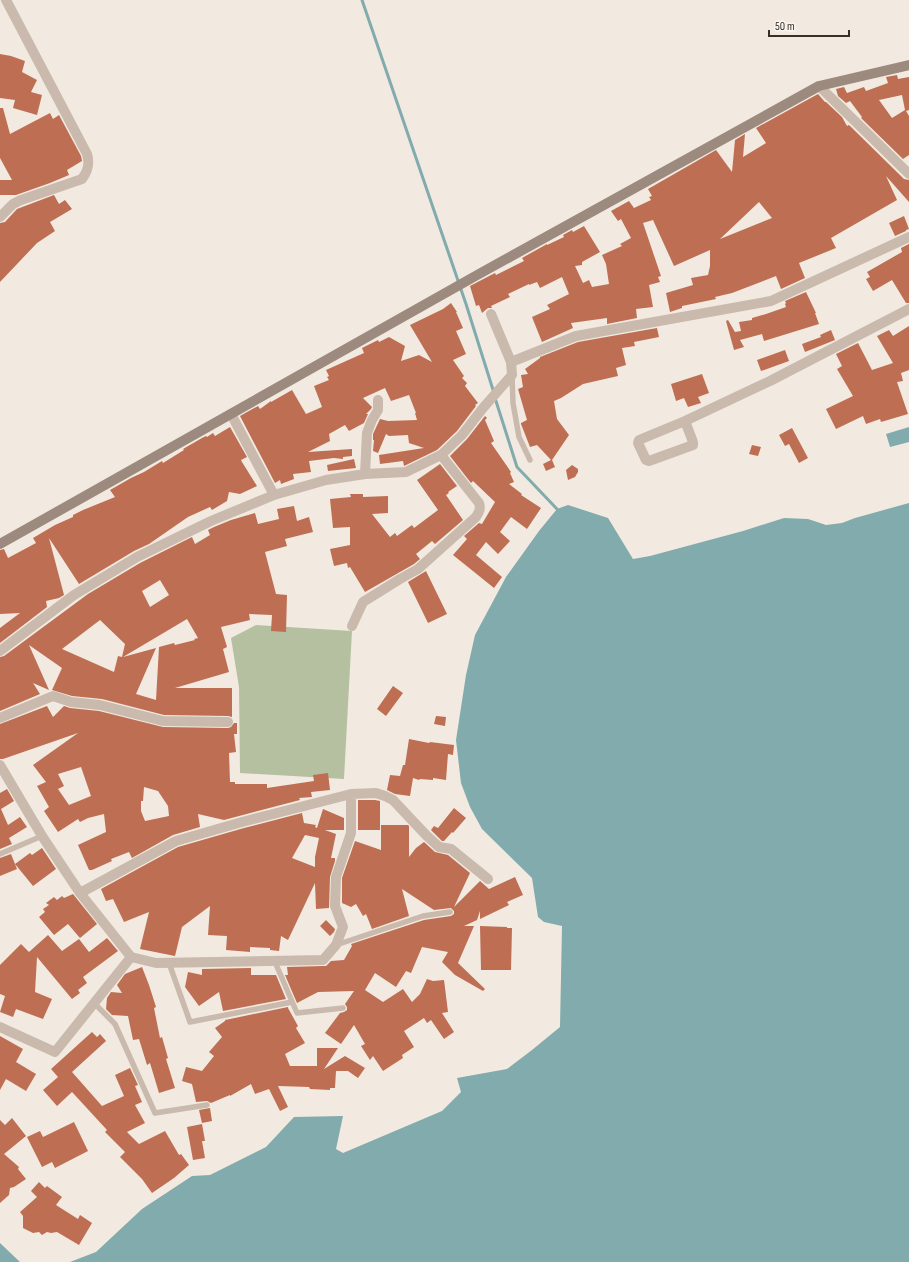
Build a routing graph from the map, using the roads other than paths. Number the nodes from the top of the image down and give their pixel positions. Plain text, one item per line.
1 (6, 0) edge
2 (909, 65) edge
3 (819, 86) junction
4 (909, 174) edge
5 (0, 217) edge
6 (909, 237) edge
7 (909, 309) edge
8 (491, 314) dead end
9 (511, 362) junction
10 (509, 379) junction
11 (378, 400) dead end
12 (231, 414) junction
13 (685, 421) junction
14 (441, 455) junction
15 (530, 460) dead end
16 (365, 474) junction
17 (274, 495) junction
18 (0, 544) edge
19 (352, 626) dead end
20 (0, 651) edge
21 (0, 718) edge
22 (228, 722) dead end
23 (0, 765) edge
24 (351, 794) junction
25 (42, 836) junction
26 (0, 854) edge
27 (488, 879) dead end
28 (80, 893) junction
29 (450, 912) dead end
30 (336, 945) junction
31 (131, 957) junction
32 (275, 962) junction
33 (169, 963) junction
34 (292, 1002) junction
35 (94, 1003) junction
36 (343, 1008) dead end
37 (0, 1027) edge
38 (207, 1105) dead end

1 - 5 street
2 - 3 street
3 - 4 street
3 - 12 street
6 - 9 street
7 - 13 street
8 - 9 street
9 - 10 street
10 - 14 street
10 - 15 lane
11 - 16 street
12 - 17 street
12 - 18 street
13 - 13 street
14 - 16 street
14 - 19 street
16 - 17 street
17 - 20 street
21 - 22 street
23 - 25 street
24 - 27 street
24 - 28 street
24 - 30 street
25 - 26 lane
25 - 28 street
28 - 31 street
29 - 30 lane
30 - 32 street
31 - 33 street
31 - 35 street
32 - 33 street
32 - 34 lane
33 - 34 lane
34 - 36 lane
35 - 37 street
35 - 38 lane

